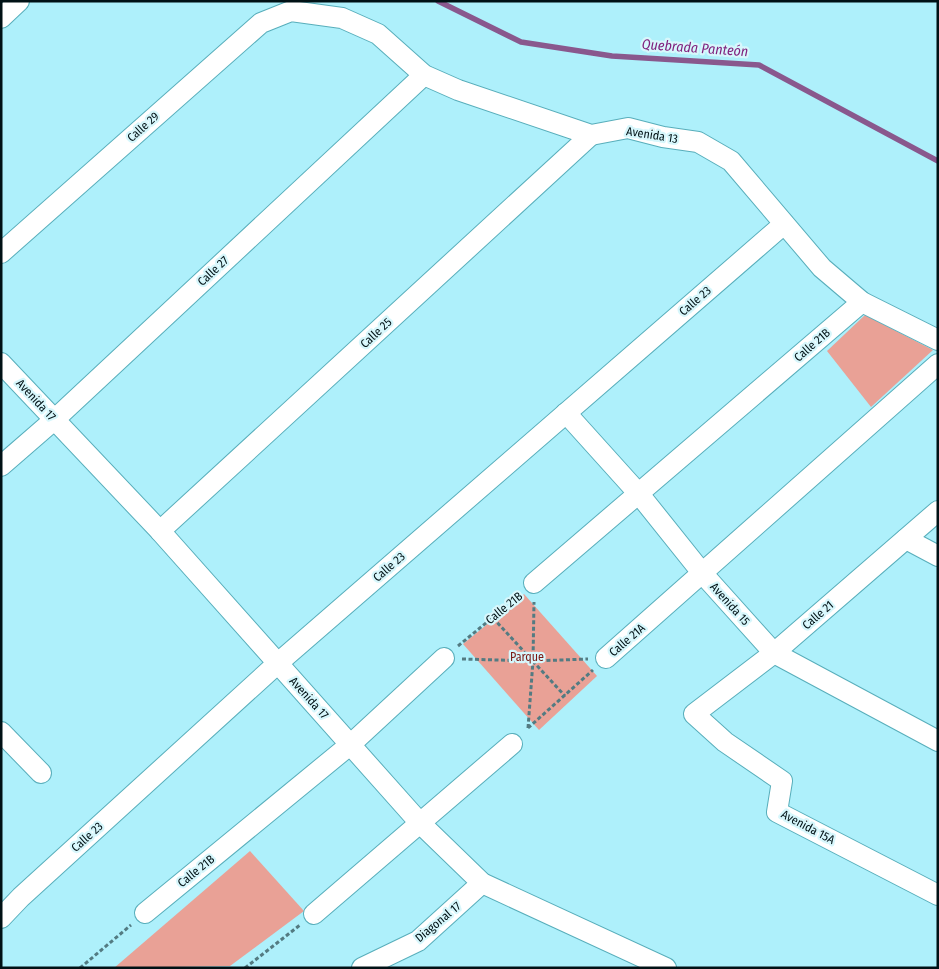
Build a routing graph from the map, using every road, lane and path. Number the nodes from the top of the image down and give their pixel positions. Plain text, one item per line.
1 (19, 1) edge
2 (291, 11) joint
3 (1, 18) edge
4 (424, 75) junction
5 (592, 135) junction
6 (784, 224) junction
7 (1, 253) edge
8 (862, 302) junction
9 (938, 340) edge
10 (1, 363) edge
11 (938, 364) edge
12 (566, 413) junction
13 (54, 420) junction
14 (1, 466) edge
15 (639, 494) junction
16 (938, 511) edge
17 (160, 531) junction
18 (906, 539) junction
19 (938, 556) edge
20 (703, 574) junction
21 (534, 584) junction
22 (493, 618) junction
23 (774, 653) junction
24 (444, 658) junction
25 (606, 658) junction
26 (533, 660) junction
27 (278, 663) junction
28 (565, 696) junction
29 (694, 714) joint
30 (528, 728) junction
31 (1, 732) edge
32 (938, 741) edge
33 (350, 744) junction
34 (512, 744) joint
35 (41, 773) dead end
36 (420, 823) junction
37 (482, 883) junction
38 (938, 895) edge
39 (145, 913) joint
40 (314, 914) joint
41 (1, 918) edge
42 (80, 968) edge
43 (245, 968) edge
44 (362, 968) edge
45 (666, 968) edge

1 - 3 street
2 - 4 street, Avenida 13
2 - 7 street, Calle 29
4 - 5 street, Avenida 13
4 - 13 street, Calle 27
5 - 6 street, Avenida 13
5 - 17 street, Calle 25
6 - 8 street, Avenida 13
6 - 12 street, Calle 23
8 - 9 street, Avenida 13
8 - 15 street, Calle 21B
10 - 13 street, Avenida 17
11 - 20 street, Calle 21A
12 - 15 street, Avenida 15
12 - 27 street, Calle 23
13 - 14 street, Calle 27
13 - 17 street, Avenida 17
15 - 20 street, Avenida 15
15 - 21 street, Calle 21B
16 - 18 street, Calle 21
17 - 27 street, Avenida 17
18 - 19 street
18 - 23 street, Calle 21
20 - 23 street, Avenida 15
20 - 25 street, Calle 21A
21 - 22 path, Calle 21B
21 - 26 path
22 - 24 path, Calle 21B
22 - 26 path
23 - 29 street, Calle 21
23 - 32 street, Avenida 15
24 - 26 path
24 - 33 street, Calle 21B
25 - 26 path
25 - 28 path, Calle 21A
26 - 28 path
26 - 30 path
27 - 33 street, Avenida 17
27 - 41 street, Calle 23
28 - 30 path, Calle 21A
29 - 38 street, Avenida 15A
30 - 34 path, Calle 21A
31 - 35 street
33 - 36 street, Avenida 17
33 - 39 street, Calle 21B
34 - 36 street
36 - 37 street, Avenida 17
36 - 40 street
37 - 44 street, Diagonal 17
37 - 45 street, Avenida 17
39 - 42 path
40 - 43 path

